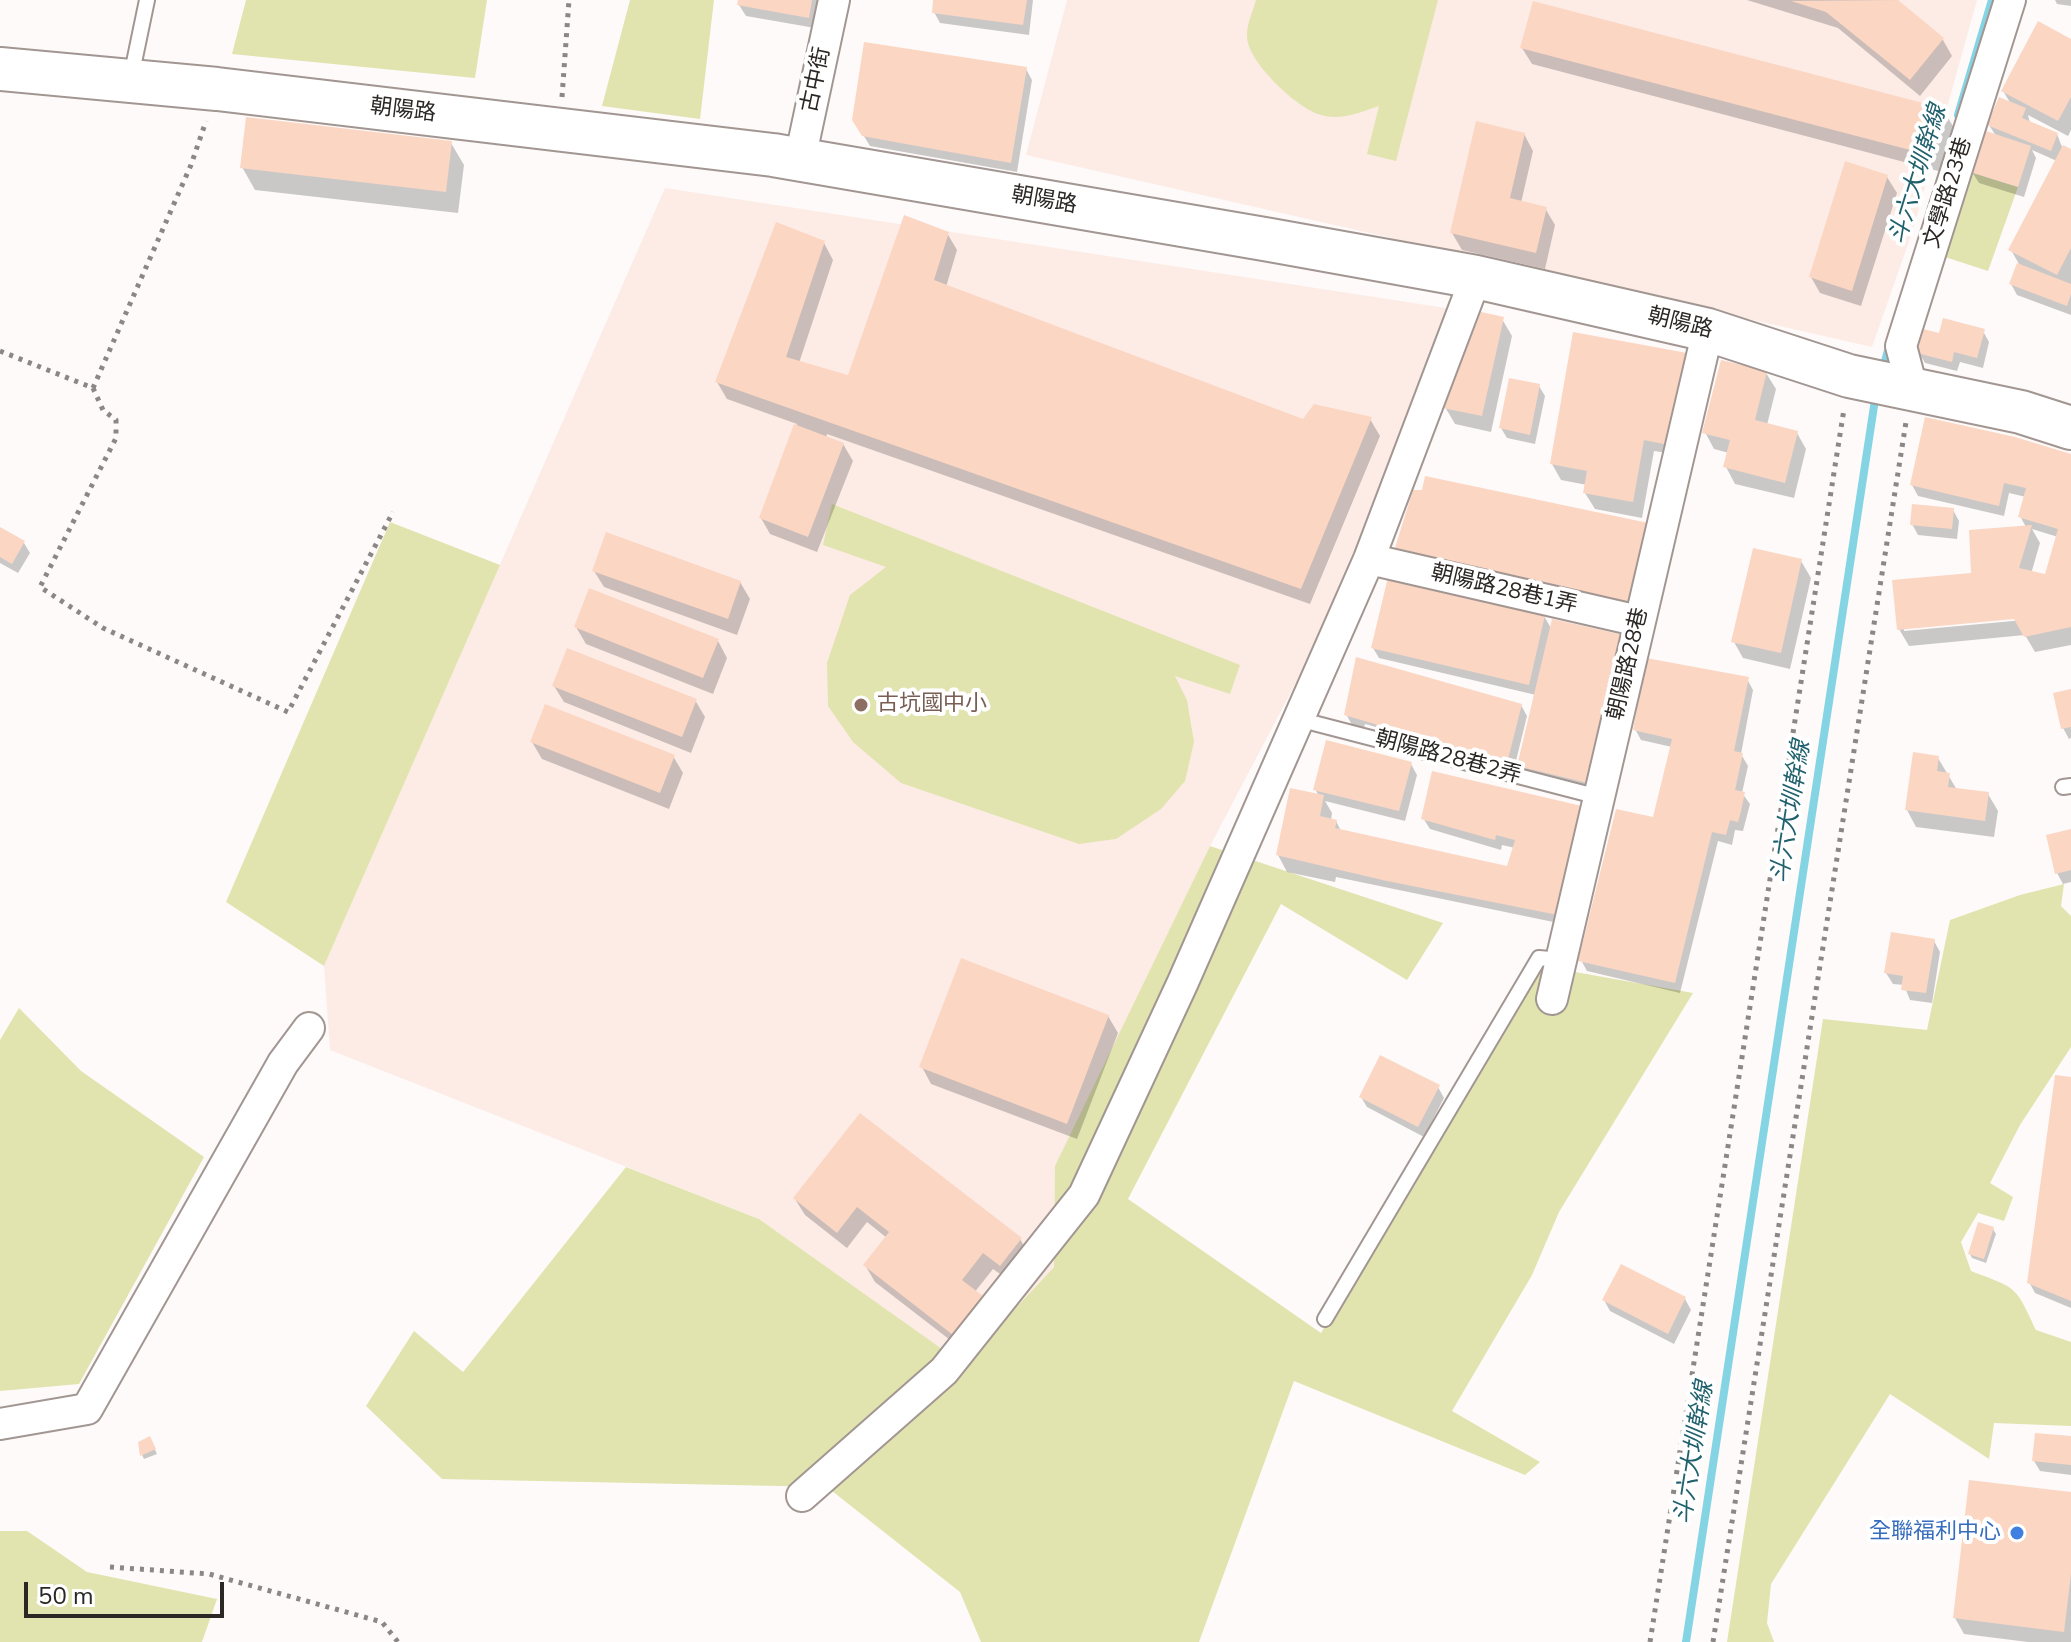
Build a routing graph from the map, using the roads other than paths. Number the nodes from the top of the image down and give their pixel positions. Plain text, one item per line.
1 (147, 0) edge
2 (834, 0) edge
3 (2010, 0) edge
4 (0, 69) edge
5 (130, 81) junction
6 (800, 159) junction
7 (1476, 277) junction
8 (1708, 330) junction
9 (1912, 388) junction
10 (2071, 428) edge
11 (1369, 559) junction
12 (1639, 621) junction
13 (1298, 719) junction
14 (1599, 797) junction
15 (1561, 960) junction
16 (1552, 999) dead end
17 (309, 1028) dead end
18 (1325, 1319) dead end
19 (0, 1424) edge
20 (802, 1496) dead end

1 - 5 lane
2 - 6 street, 古中街
3 - 9 street, 文學路23巷
4 - 5 main road, 朝陽路
5 - 6 main road, 朝陽路
6 - 7 main road, 朝陽路
7 - 8 main road, 朝陽路
7 - 11 street
8 - 9 main road, 朝陽路
8 - 12 street, 朝陽路28巷
9 - 10 main road, 朝陽路
11 - 12 street, 朝陽路28巷1弄
11 - 13 street
12 - 14 street, 朝陽路28巷
13 - 14 lane, 朝陽路28巷2弄
13 - 20 street
14 - 15 street, 朝陽路28巷
15 - 16 street, 朝陽路28巷
15 - 18 lane
17 - 19 street

